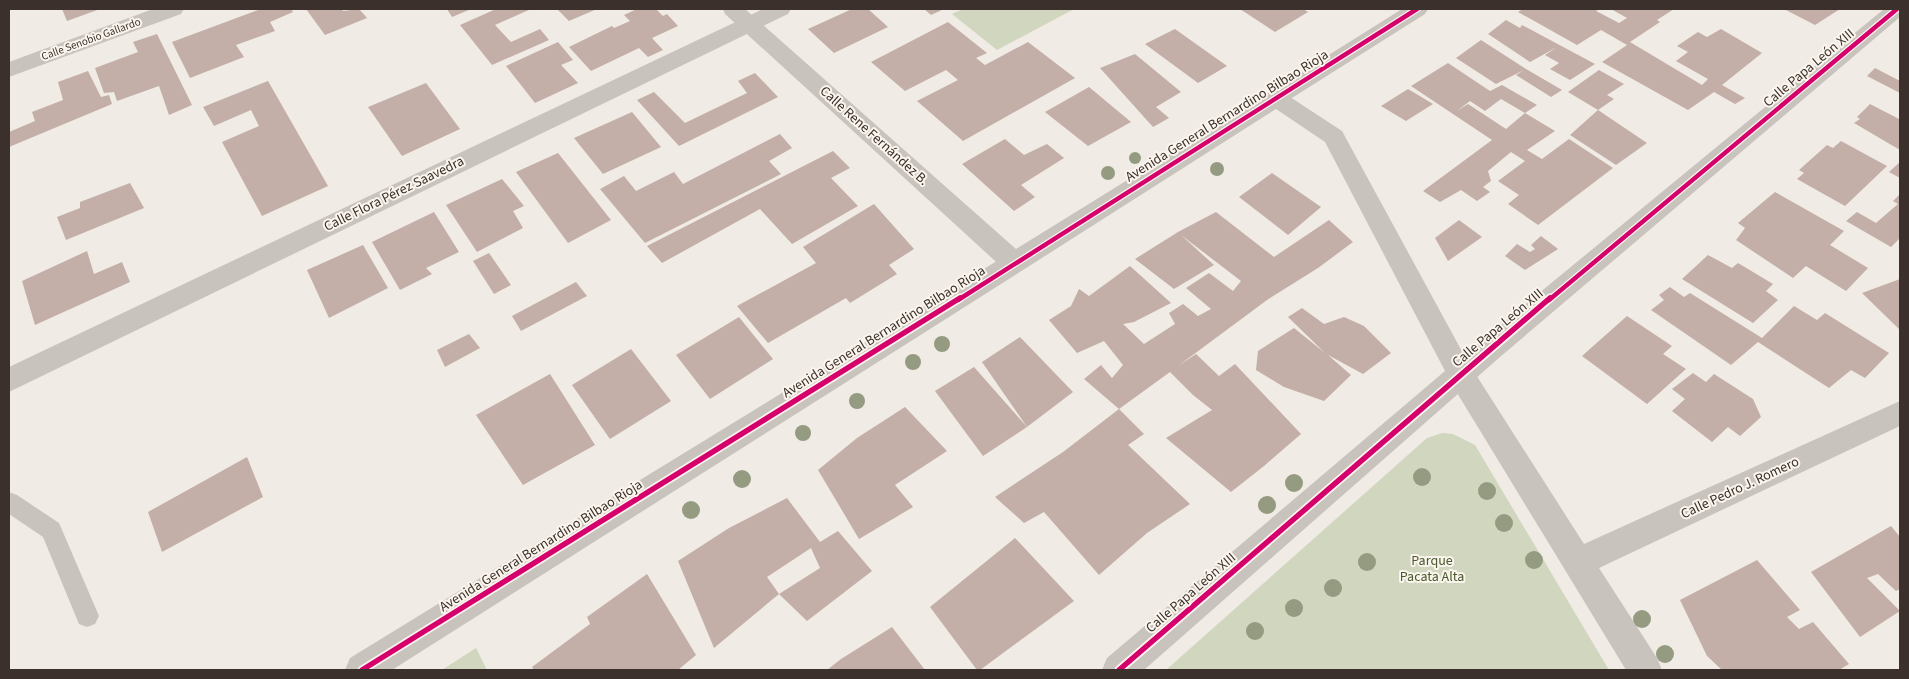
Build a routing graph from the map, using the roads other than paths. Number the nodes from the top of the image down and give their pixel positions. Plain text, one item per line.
1 (173, 9) edge
2 (780, 9) edge
3 (1417, 9) edge
4 (1897, 9) edge
5 (741, 16) edge
6 (9, 70) edge
7 (1276, 98) junction
8 (1014, 263) junction
9 (1460, 375) junction
10 (9, 380) edge
11 (1900, 413) edge
12 (9, 502) edge
13 (1579, 562) junction
14 (87, 616) dead end
15 (362, 670) edge
16 (1119, 670) edge
17 (1645, 670) edge

1 - 6 street, Calle Senobio Gallardo
2 - 5 street, Calle Flora Pérez Saavedra
3 - 7 street, Avenida General Bernardino Bilbao Rioja
4 - 9 street, Calle Papa León XIII
5 - 8 street, Calle Rene Fernández B.
5 - 10 street, Calle Flora Pérez Saavedra
7 - 8 street, Avenida General Bernardino Bilbao Rioja
7 - 9 street
8 - 15 street, Avenida General Bernardino Bilbao Rioja
9 - 13 street
9 - 16 street, Calle Papa León XIII
11 - 13 street, Calle Pedro J. Romero
12 - 14 lane
13 - 17 street

